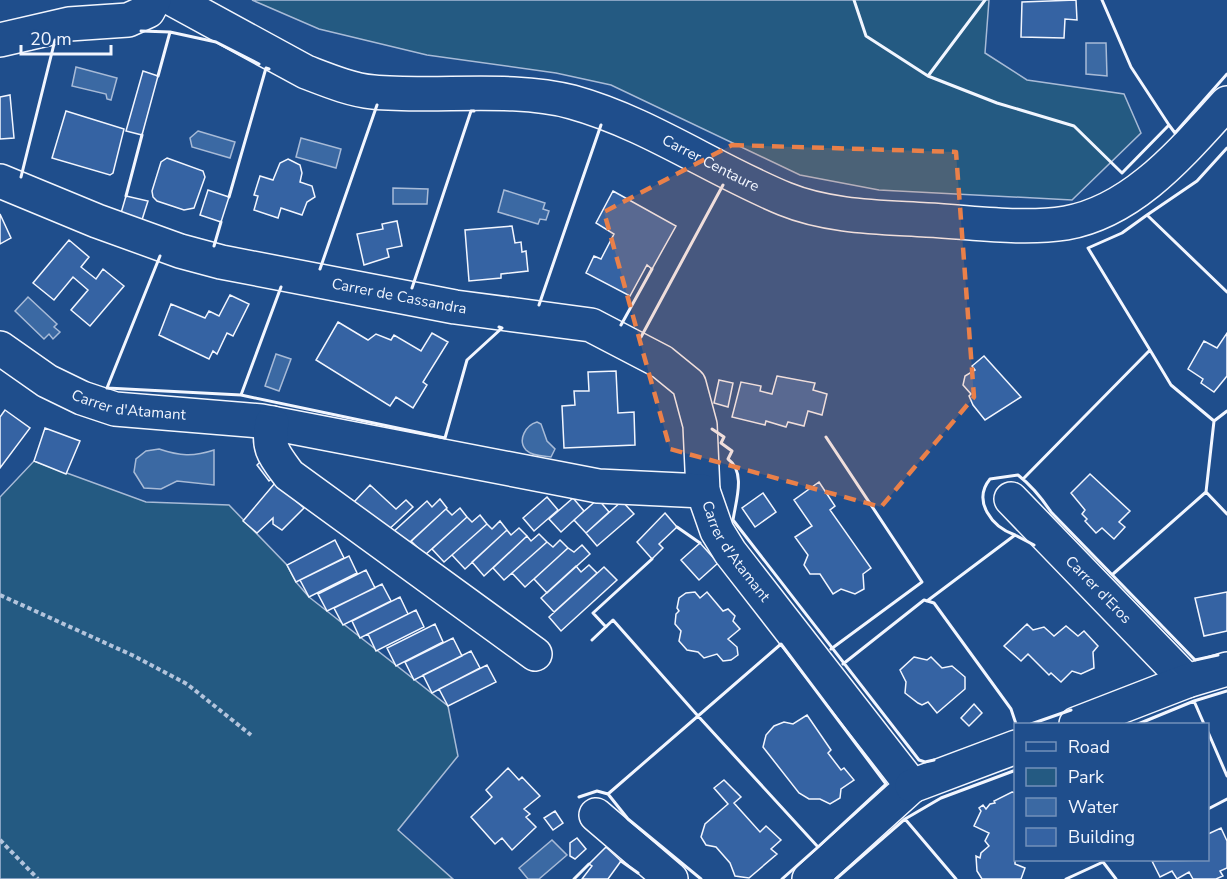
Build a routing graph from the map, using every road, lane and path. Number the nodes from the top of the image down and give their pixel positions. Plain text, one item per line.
1 (154, 0) edge
2 (174, 0) edge
3 (0, 39) edge
4 (1227, 103) edge
5 (0, 181) edge
6 (0, 348) edge
7 (272, 423) junction
8 (703, 491) junction
9 (1011, 499) dead end
10 (0, 595) edge
11 (535, 654) dead end
12 (1227, 669) edge
13 (1187, 681) junction
14 (1080, 723) edge
15 (251, 735) dead end
16 (1014, 748) edge
17 (912, 786) junction
18 (596, 816) dead end
19 (0, 840) edge
20 (38, 879) edge
21 (671, 879) edge
22 (809, 879) edge

1 - 3 street
2 - 4 street, Carrer Centaure
5 - 8 street, Carrer de Cassandra
6 - 7 street, Carrer d'Atamant
7 - 8 street, Carrer d'Atamant
7 - 11 street
8 - 17 street, Carrer d'Atamant
9 - 13 street, Carrer d'Eros
10 - 15 path
12 - 13 street
13 - 14 street
16 - 17 street
17 - 22 street
18 - 21 street
19 - 20 path

